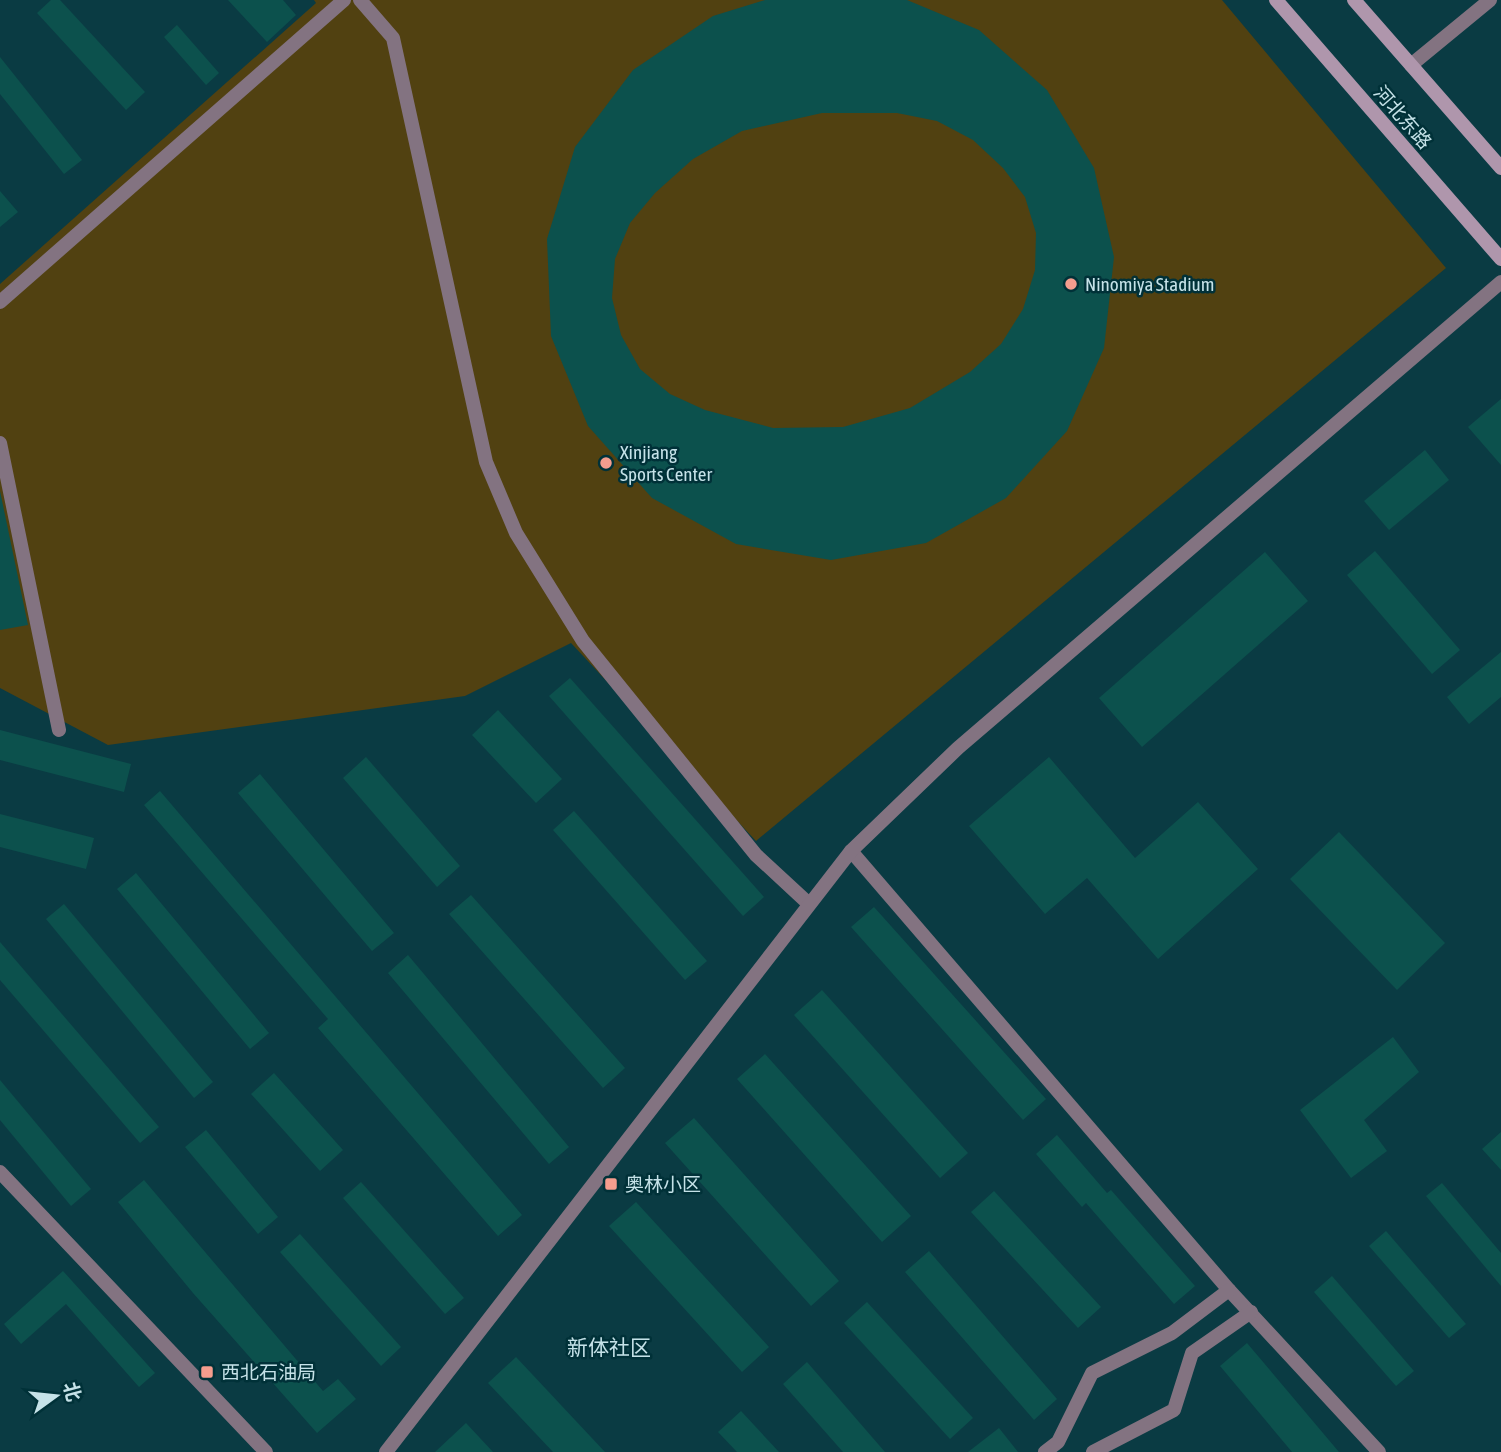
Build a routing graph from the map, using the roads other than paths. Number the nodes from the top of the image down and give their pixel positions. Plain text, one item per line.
1 (344, 0) edge
2 (359, 0) edge
3 (1276, 0) edge
4 (1354, 0) edge
5 (1490, 0) edge
6 (1411, 65) junction
7 (1501, 168) edge
8 (1501, 259) edge
9 (1501, 282) edge
10 (0, 302) edge
11 (0, 443) edge
12 (59, 730) dead end
13 (851, 851) junction
14 (809, 904) junction
15 (0, 1172) edge
16 (1229, 1290) junction
17 (1251, 1312) junction
18 (266, 1452) edge
19 (386, 1452) edge
20 (1045, 1452) edge
21 (1093, 1452) edge
22 (1379, 1452) edge

1 - 10 street
2 - 14 street
3 - 8 main road, 河北东路
4 - 6 main road
5 - 6 street
6 - 7 main road
9 - 13 street
11 - 12 street
13 - 14 street
13 - 16 street
14 - 19 street
15 - 18 street
16 - 17 street
16 - 20 street
17 - 21 street
17 - 22 street

